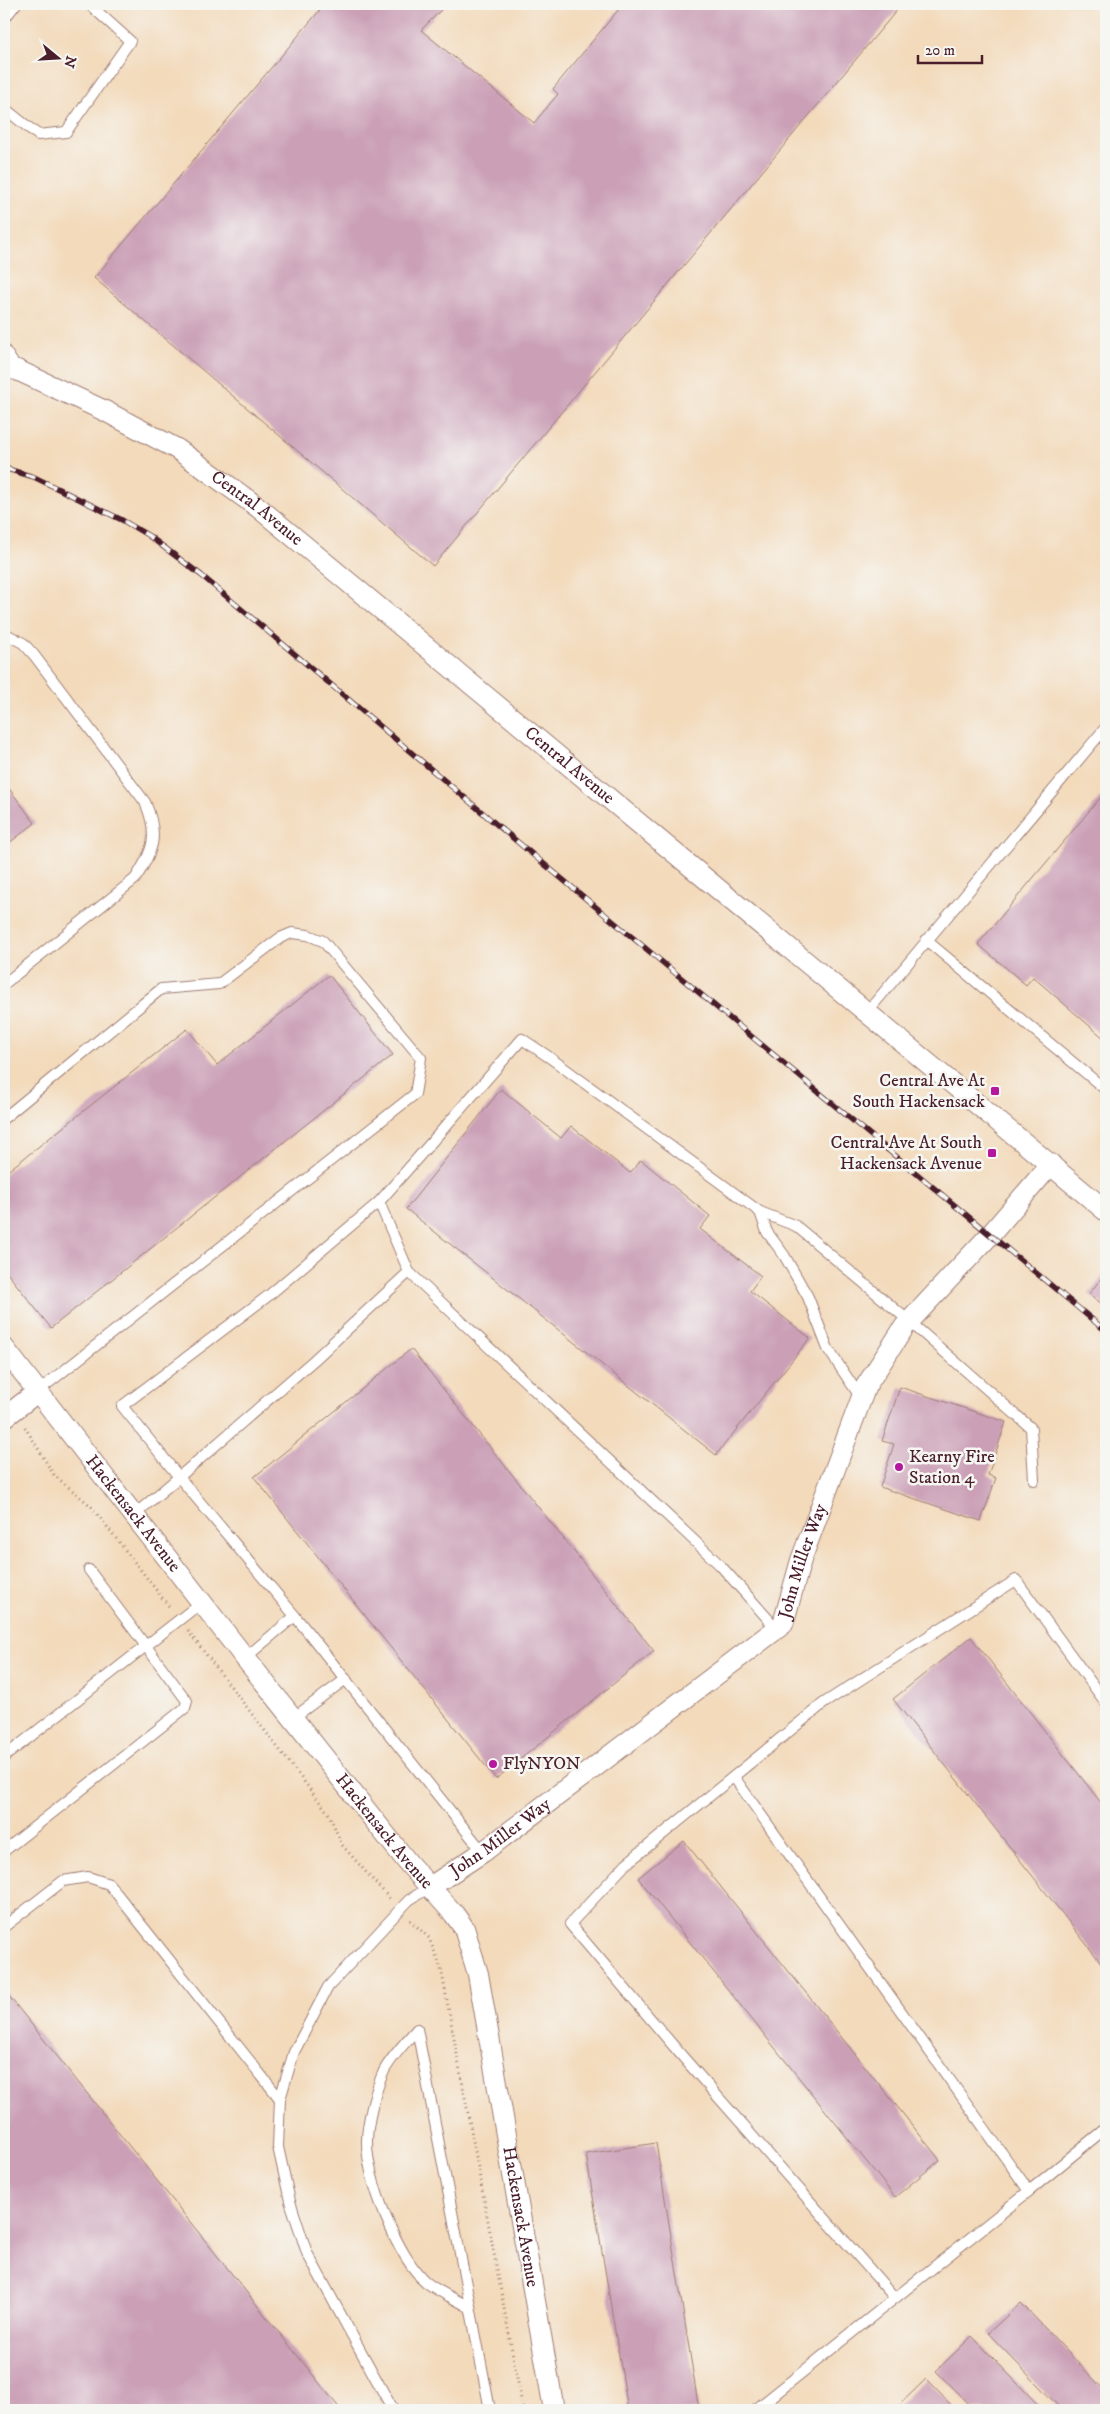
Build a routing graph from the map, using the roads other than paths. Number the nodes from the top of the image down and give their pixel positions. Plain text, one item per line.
1 (16, 4) edge
2 (89, 4) edge
3 (4, 19) edge
4 (4, 108) edge
5 (4, 349) edge
6 (11, 369) edge
7 (4, 634) edge
8 (1106, 727) edge
9 (926, 940) junction
10 (4, 984) edge
11 (868, 1011) junction
12 (1106, 1090) edge
13 (4, 1118) edge
14 (1050, 1164) junction
15 (379, 1202) junction
16 (1106, 1211) edge
17 (760, 1212) junction
18 (409, 1272) junction
19 (909, 1321) junction
20 (4, 1348) edge
21 (37, 1392) junction
22 (862, 1399) junction
23 (9, 1414) edge
24 (178, 1477) junction
25 (1034, 1480) dead end
26 (134, 1515) junction
27 (89, 1570) dead end
28 (202, 1602) junction
29 (295, 1616) junction
30 (777, 1629) junction
31 (147, 1646) junction
32 (245, 1658) junction
33 (346, 1679) junction
34 (1106, 1703) edge
35 (293, 1718) junction
36 (4, 1757) edge
37 (734, 1777) junction
38 (4, 1851) edge
39 (484, 1852) junction
40 (430, 1887) junction
41 (5, 1926) dead end
42 (280, 2099) junction
43 (1106, 2128) edge
44 (1029, 2191) junction
45 (895, 2298) junction
46 (469, 2307) junction
47 (393, 2410) edge
48 (490, 2410) edge
49 (554, 2410) edge
50 (754, 2410) edge

1 - 3 lane
2 - 4 lane
5 - 6 lane
6 - 11 street, Central Avenue
7 - 10 lane
8 - 9 lane
9 - 11 lane
9 - 12 lane
11 - 14 street, Central Avenue
13 - 21 lane
14 - 16 street, Central Avenue
14 - 19 street, John Miller Way
15 - 17 lane
15 - 18 lane
15 - 24 lane
17 - 19 lane
17 - 22 lane
18 - 24 lane
18 - 30 lane
19 - 22 street, John Miller Way
19 - 25 lane
20 - 21 street, Hackensack Avenue
21 - 23 street
21 - 26 street, Hackensack Avenue
22 - 30 street, John Miller Way
24 - 26 lane
24 - 29 lane
26 - 28 street, Hackensack Avenue
27 - 31 lane
28 - 31 lane
28 - 32 street, Hackensack Avenue
29 - 32 lane
29 - 33 lane
30 - 39 street, John Miller Way
31 - 36 lane
31 - 38 lane
32 - 35 street, Hackensack Avenue
33 - 35 lane
33 - 39 lane
34 - 37 lane
35 - 40 street, Hackensack Avenue
37 - 44 lane
37 - 45 lane
39 - 40 street, John Miller Way
40 - 42 lane
40 - 49 street, Hackensack Avenue
41 - 42 lane
42 - 47 lane
43 - 44 lane
44 - 45 lane
45 - 50 lane
46 - 46 lane
46 - 48 lane

